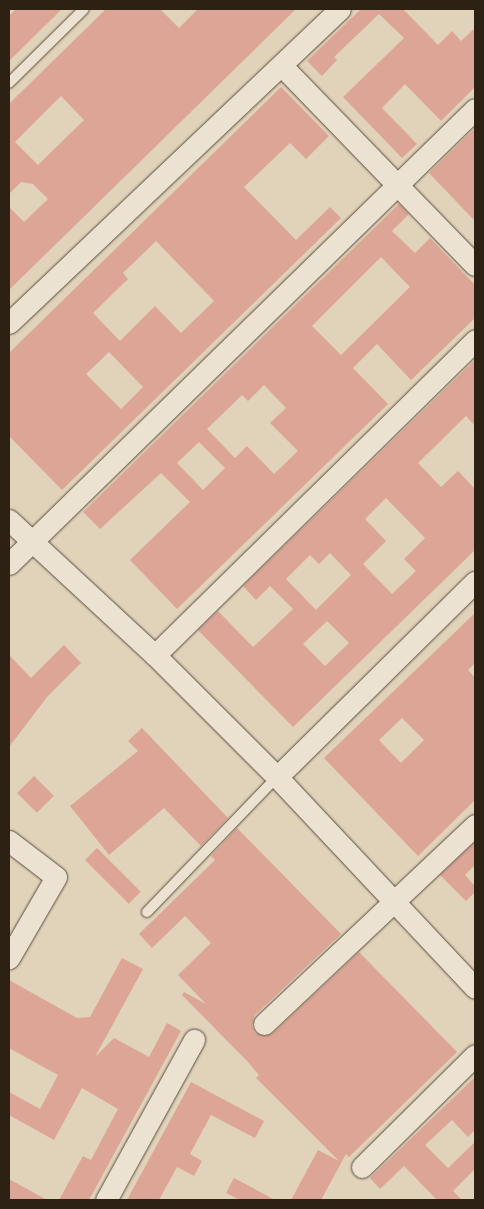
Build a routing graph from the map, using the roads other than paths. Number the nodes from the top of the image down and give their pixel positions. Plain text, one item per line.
1 (84, 9) edge
2 (340, 9) edge
3 (282, 66) junction
4 (9, 83) edge
5 (475, 109) edge
6 (397, 185) junction
7 (475, 265) edge
8 (9, 323) edge
9 (475, 340) edge
10 (9, 520) edge
11 (32, 542) junction
12 (9, 564) edge
13 (475, 582) edge
14 (155, 655) junction
15 (277, 777) junction
16 (475, 825) edge
17 (9, 841) edge
18 (395, 901) junction
19 (146, 912) dead end
20 (9, 958) edge
21 (475, 988) edge
22 (264, 1024) dead end
23 (194, 1040) dead end
24 (475, 1055) edge
25 (362, 1167) dead end
26 (106, 1200) edge

1 - 4 lane
2 - 3 street
3 - 6 street
3 - 8 street
5 - 6 street
6 - 7 street
6 - 11 street
9 - 14 street
10 - 11 street
11 - 12 street
11 - 14 street
13 - 15 street
14 - 15 street
15 - 18 street
15 - 19 lane
16 - 18 street
17 - 20 street
18 - 21 street
18 - 22 street
23 - 26 street
24 - 25 street

